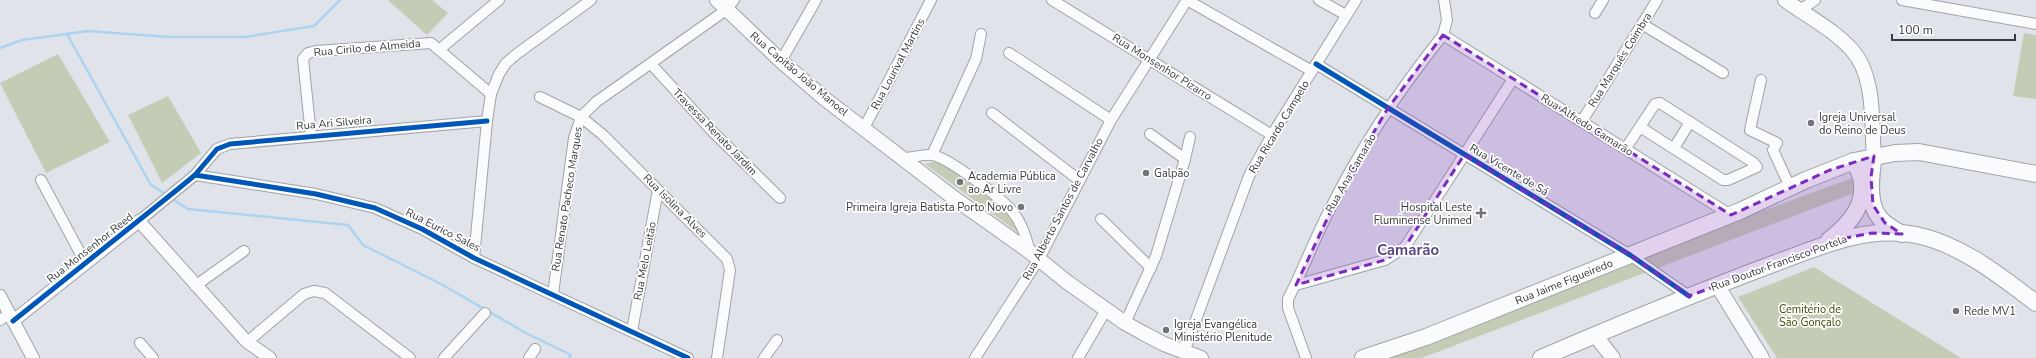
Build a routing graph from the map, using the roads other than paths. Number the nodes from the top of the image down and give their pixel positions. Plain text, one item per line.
1 (499, 0) edge
2 (591, 0) edge
3 (816, 0) edge
4 (931, 0) edge
5 (1052, 0) edge
6 (1187, 0) edge
7 (1319, 0) edge
8 (1356, 0) edge
9 (1444, 0) edge
10 (1603, 0) edge
11 (1657, 0) edge
12 (1785, 0) edge
13 (1815, 0) edge
14 (1902, 0) edge
15 (726, 3) edge
16 (1800, 10) junction
17 (1595, 13) dead end
18 (1346, 15) junction
19 (1642, 24) junction
20 (2036, 24) edge
21 (981, 34) dead end
22 (1443, 35) junction
23 (440, 49) junction
24 (1009, 53) dead end
25 (1150, 59) junction
26 (781, 61) junction
27 (652, 65) junction
28 (1314, 68) junction
29 (1723, 73) dead end
30 (1513, 79) junction
31 (1761, 80) dead end
32 (491, 94) junction
33 (540, 97) dead end
34 (1388, 108) junction
35 (992, 113) dead end
36 (581, 117) junction
37 (487, 120) junction
38 (1111, 120) junction
39 (1582, 121) junction
40 (1690, 122) junction
41 (1640, 126) junction
42 (864, 128) junction
43 (1150, 134) dead end
44 (311, 135) junction
45 (1272, 135) junction
46 (1190, 137) dead end
47 (1626, 148) junction
48 (1674, 148) junction
49 (932, 155) junction
50 (1464, 156) junction
51 (1874, 156) junction
52 (904, 158) junction
53 (1185, 159) junction
54 (1854, 161) junction
55 (2036, 174) edge
56 (196, 175) junction
57 (41, 180) dead end
58 (1079, 180) junction
59 (1790, 187) junction
60 (658, 190) junction
61 (780, 198) dead end
62 (1731, 215) junction
63 (1101, 219) dead end
64 (140, 221) junction
65 (1902, 234) junction
66 (1821, 246) junction
67 (244, 251) dead end
68 (1630, 255) junction
69 (1034, 256) junction
70 (474, 258) junction
71 (86, 264) junction
72 (1151, 268) junction
73 (1296, 285) junction
74 (1716, 285) junction
75 (196, 286) junction
76 (553, 294) junction
77 (0, 296) edge
78 (1689, 296) junction
79 (2036, 303) edge
80 (1106, 310) junction
81 (485, 313) dead end
82 (7, 319) edge
83 (1125, 323) junction
84 (632, 331) junction
85 (1595, 335) junction
86 (777, 340) dead end
87 (247, 342) junction
88 (140, 343) dead end
89 (535, 349) dead end
90 (1184, 352) junction
91 (33, 358) edge
92 (153, 358) edge
93 (270, 358) edge
94 (410, 358) edge
95 (444, 358) edge
96 (529, 358) edge
97 (688, 358) edge
98 (716, 358) edge
99 (764, 358) edge
100 (975, 358) edge
101 (1078, 358) edge
102 (1201, 358) edge
103 (1306, 358) edge
104 (1363, 358) edge
105 (1541, 358) edge
106 (1612, 358) edge
107 (1762, 358) edge

1 - 23 street
2 - 32 street
3 - 26 street
4 - 42 street, Rua Lourival Martins
5 - 25 street, Rua Monsenhor Pizarro
6 - 25 street, Rua Alberto Santos de Carvalho
6 - 28 street, Rua Vicente de Sá
7 - 18 street
8 - 18 street, Rua Ricardo Campelo
9 - 22 street, Rua Ana Camarão
10 - 17 street
11 - 19 street, Rua Marquês Coimbra
12 - 16 main road
13 - 16 street
14 - 20 street
15 - 26 main road, Rua Capitão João Manoel
15 - 27 street, Rua Renato Pacheco Marques
16 - 51 main road
18 - 28 street, Rua Ricardo Campelo
19 - 29 street
19 - 39 street, Rua Marquês Coimbra
21 - 49 street
22 - 30 street, Rua Alfredo Camarão
22 - 34 street, Rua Ana Camarão
23 - 32 street, Rua Cirilo de Almeida
23 - 44 street, Rua Cirilo de Almeida
24 - 38 street
25 - 38 street, Rua Alberto Santos de Carvalho
25 - 45 street, Rua Monsenhor Pizarro
26 - 42 main road, Rua Capitão João Manoel
27 - 36 street, Rua Renato Pacheco Marques
27 - 61 street, Travessa Renato Jardim
28 - 34 street, Rua Vicente de Sá
28 - 45 street, Rua Ricardo Campelo
30 - 39 street, Rua Alfredo Camarão
30 - 50 street
31 - 59 street
32 - 37 street
33 - 36 street, Rua Isolina Alves
34 - 50 street, Rua Vicente de Sá
34 - 73 street, Rua Ana Camarão
35 - 58 street
36 - 60 street, Rua Isolina Alves
36 - 76 street, Rua Renato Pacheco Marques
37 - 44 street, Rua Ari Silveira
37 - 70 street
38 - 58 street, Rua Alberto Santos de Carvalho
39 - 47 street, Rua Alfredo Camarão
40 - 41 street
40 - 48 street
40 - 48 street
41 - 47 street
41 - 48 street
42 - 52 main road, Rua Capitão João Manoel
43 - 53 street
44 - 56 street, Rua Ari Silveira
45 - 90 street, Rua Ricardo Campelo
46 - 53 street
47 - 62 street, Rua Alfredo Camarão
49 - 52 street
49 - 69 street
50 - 68 street, Rua Vicente de Sá
50 - 73 street
51 - 54 main road, Rua Jaime Figueiredo
51 - 55 main road, Rua Jaime Figueiredo
51 - 65 main road
52 - 69 main road, Rua Capitão João Manoel
53 - 72 street
54 - 59 main road, Rua Jaime Figueiredo
54 - 66 main road
56 - 64 street, Rua Monsenhor Reed
56 - 70 street, Rua Eurico Sales
57 - 71 street
58 - 69 street, Rua Alberto Santos de Carvalho
59 - 62 main road, Rua Jaime Figueiredo
60 - 84 street, Rua Melo Leitão
60 - 98 street, Rua Isolina Alves
62 - 68 main road, Rua Jaime Figueiredo
63 - 72 street
64 - 71 street, Rua Monsenhor Reed
64 - 75 street
65 - 66 main road, Rua Doutor Francisco Portela
65 - 79 main road, Rua Doutor Francisco Portela
66 - 74 main road, Rua Doutor Francisco Portela
67 - 75 street
68 - 78 street, Rua Vicente de Sá
68 - 104 main road, Rua Jaime Figueiredo
69 - 80 main road, Rua Capitão João Manoel
69 - 100 street, Rua Alberto Santos de Carvalho
70 - 76 street, Rua Eurico Sales
71 - 82 street, Rua Monsenhor Reed
72 - 83 street
73 - 103 street, Rua Ana Camarão
74 - 78 main road, Rua Doutor Francisco Portela
74 - 107 main road
75 - 87 street
76 - 84 street, Rua Eurico Sales
77 - 82 street
78 - 85 main road, Rua Doutor Francisco Portela
80 - 83 main road, Rua Capitão João Manoel
80 - 101 street
81 - 95 street
82 - 91 street
83 - 90 main road, Rua Capitão João Manoel
84 - 97 street, Rua Eurico Sales
85 - 105 main road, Rua Doutor Francisco Portela
85 - 106 main road
86 - 99 street
87 - 93 street
87 - 94 street
88 - 92 street
89 - 96 street
90 - 102 main road, Rua Capitão João Manoel

